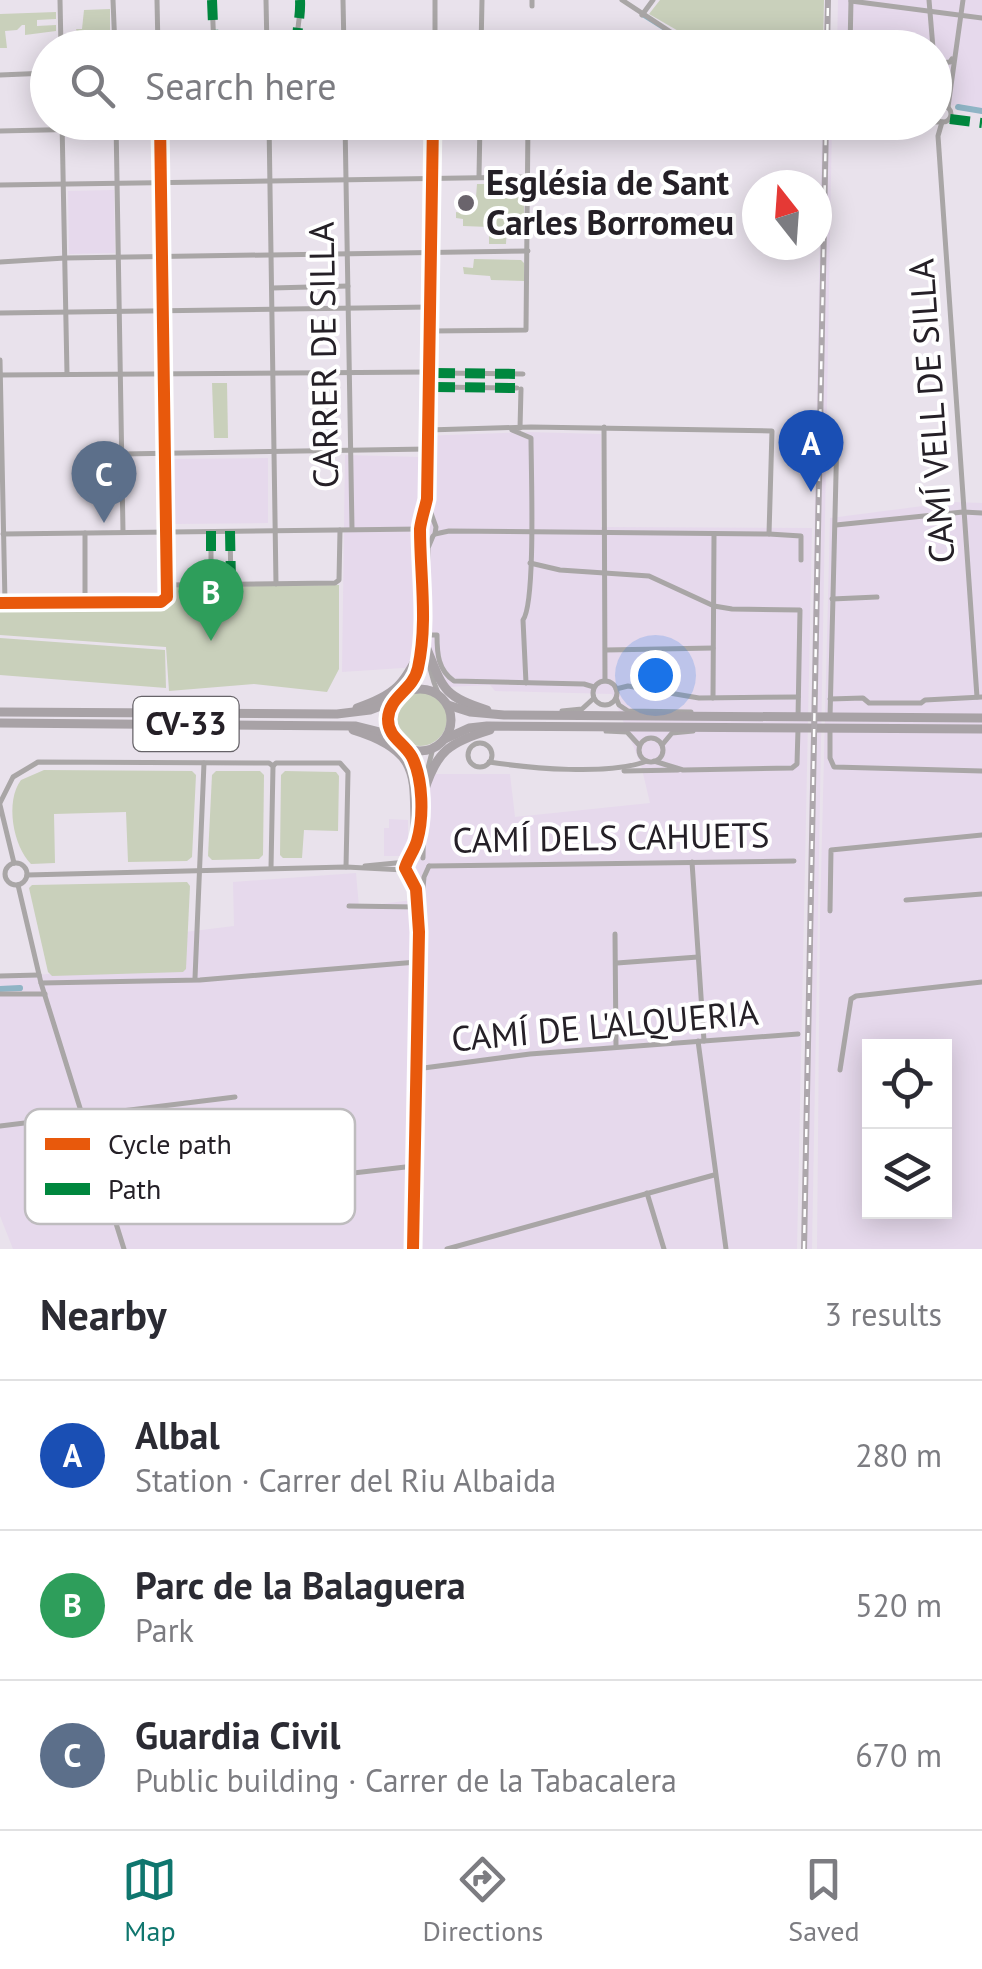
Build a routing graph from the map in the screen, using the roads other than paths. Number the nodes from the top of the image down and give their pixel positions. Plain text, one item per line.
1 (60, 0) edge
2 (114, 0) edge
3 (157, 0) edge
4 (212, 0) edge
5 (266, 0) edge
6 (300, 0) edge
7 (343, 0) edge
8 (436, 0) edge
9 (482, 0) edge
10 (622, 0) edge
11 (653, 0) edge
12 (851, 0) edge
13 (928, 0) edge
14 (962, 0) edge
15 (930, 9) junction
16 (642, 14) junction
17 (960, 15) junction
18 (982, 18) edge
19 (61, 30) edge
20 (115, 30) edge
21 (158, 30) edge
22 (213, 30) edge
23 (267, 30) edge
24 (296, 30) edge
25 (344, 30) edge
26 (435, 30) edge
27 (481, 30) edge
28 (667, 30) edge
29 (850, 30) edge
30 (932, 30) edge
31 (955, 55) junction
32 (952, 59) edge
33 (30, 74) edge
34 (0, 75) edge
35 (952, 77) edge
36 (30, 129) edge
37 (0, 131) edge
38 (62, 140) edge
39 (116, 140) edge
40 (160, 140) edge
41 (269, 140) edge
42 (345, 140) edge
43 (433, 140) edge
44 (480, 140) edge
45 (528, 140) edge
46 (938, 140) edge
47 (479, 177) junction
48 (529, 177) junction
49 (432, 178) junction
50 (346, 179) junction
51 (270, 180) junction
52 (161, 182) junction
53 (117, 183) junction
54 (63, 184) junction
55 (0, 185) edge
56 (432, 251) junction
57 (528, 251) junction
58 (348, 253) junction
59 (272, 255) junction
60 (162, 257) junction
61 (65, 258) junction
62 (118, 258) junction
63 (0, 262) edge
64 (348, 286) junction
65 (272, 288) junction
66 (430, 308) junction
67 (349, 309) junction
68 (273, 310) junction
69 (164, 312) junction
70 (0, 313) edge
71 (65, 313) junction
72 (120, 313) junction
73 (430, 331) junction
74 (0, 360) edge
75 (350, 372) junction
76 (432, 372) junction
77 (165, 374) junction
78 (274, 374) junction
79 (523, 374) dead end
80 (0, 375) edge
81 (66, 375) junction
82 (120, 375) junction
83 (435, 387) dead end
84 (520, 428) junction
85 (604, 428) junction
86 (428, 430) junction
87 (512, 430) junction
88 (837, 434) dead end
89 (428, 449) junction
90 (351, 451) junction
91 (275, 452) junction
92 (1, 453) edge
93 (165, 453) junction
94 (122, 454) junction
95 (427, 499) junction
96 (2, 511) edge
97 (963, 512) junction
98 (982, 512) edge
99 (836, 525) junction
100 (422, 529) junction
101 (276, 530) junction
102 (340, 530) junction
103 (352, 530) junction
104 (434, 530) junction
105 (230, 531) junction
106 (123, 532) junction
107 (166, 532) junction
108 (211, 532) junction
109 (85, 533) junction
110 (530, 533) junction
111 (4, 534) junction
112 (606, 534) junction
113 (769, 534) junction
114 (714, 536) junction
115 (802, 560) dead end
116 (530, 563) junction
117 (607, 573) junction
118 (211, 584) junction
119 (231, 584) junction
120 (276, 584) junction
121 (167, 585) junction
122 (878, 596) dead end
123 (832, 599) junction
124 (85, 602) junction
125 (2, 603) edge
126 (714, 606) junction
127 (426, 634) junction
128 (973, 644) junction
129 (982, 646) edge
130 (713, 648) junction
131 (424, 649) junction
132 (606, 650) junction
133 (605, 681) junction
134 (526, 684) junction
135 (594, 687) junction
136 (616, 689) junction
137 (408, 690) junction
138 (439, 695) junction
139 (798, 697) junction
140 (979, 697) edge
141 (594, 698) junction
142 (616, 698) junction
143 (712, 698) junction
144 (830, 699) junction
145 (394, 701) junction
146 (448, 705) junction
147 (0, 712) edge
148 (338, 714) junction
149 (545, 715) junction
150 (714, 716) junction
151 (982, 718) edge
152 (504, 720) junction
153 (777, 722) junction
154 (854, 722) junction
155 (0, 723) edge
156 (342, 725) junction
157 (723, 727) junction
158 (554, 728) junction
159 (982, 728) edge
160 (392, 735) junction
161 (445, 739) junction
162 (639, 745) junction
163 (662, 746) junction
164 (406, 748) junction
165 (433, 748) junction
166 (639, 754) junction
167 (662, 754) junction
168 (650, 761) junction
169 (489, 762) junction
170 (204, 763) junction
171 (670, 765) junction
172 (273, 766) junction
173 (630, 766) junction
174 (611, 768) junction
175 (683, 770) junction
176 (982, 771) edge
177 (424, 792) junction
178 (0, 804) edge
179 (982, 835) edge
180 (416, 844) junction
181 (423, 858) junction
182 (794, 861) dead end
183 (692, 862) junction
184 (14, 863) junction
185 (408, 863) junction
186 (428, 866) junction
187 (346, 868) junction
188 (271, 870) junction
189 (200, 871) junction
190 (2, 875) edge
191 (27, 876) junction
192 (424, 877) junction
193 (412, 878) junction
194 (18, 885) junction
195 (982, 894) edge
196 (906, 900) dead end
197 (349, 906) dead end
198 (416, 906) junction
199 (830, 911) dead end
200 (419, 932) junction
201 (615, 934) dead end
202 (698, 958) junction
203 (418, 962) junction
204 (616, 963) junction
205 (39, 975) junction
206 (0, 976) edge
207 (194, 978) junction
208 (982, 982) edge
209 (41, 983) junction
210 (0, 994) edge
211 (44, 994) junction
212 (798, 1034) dead end
213 (701, 1041) junction
214 (616, 1048) junction
215 (416, 1069) junction
216 (840, 1070) dead end
217 (236, 1097) dead end
218 (82, 1109) edge
219 (145, 1109) edge
220 (25, 1123) edge
221 (0, 1126) edge
222 (414, 1166) junction
223 (355, 1173) edge
224 (714, 1175) junction
225 (647, 1193) junction
226 (116, 1224) edge
227 (122, 1249) edge
228 (413, 1249) edge
229 (448, 1249) edge
230 (664, 1249) edge
231 (726, 1249) edge

1 - 19 street
2 - 20 street
3 - 21 street
4 - 22 street
5 - 23 street
6 - 24 street
7 - 25 street
8 - 26 street
9 - 27 street
10 - 16 street
11 - 16 street
12 - 15 street
12 - 29 street
13 - 15 street
14 - 17 street, CAMÍ VELL DE SILLA
15 - 17 street
15 - 30 street
16 - 28 street
17 - 18 street
17 - 31 street, CAMÍ VELL DE SILLA
31 - 32 street
31 - 35 street, CAMÍ VELL DE SILLA
33 - 34 street
36 - 37 street
38 - 54 street
39 - 53 street
40 - 52 street
41 - 51 street
42 - 50 street, CARRER DE SILLA
43 - 49 street
44 - 47 street
45 - 48 street
46 - 97 street, CAMÍ VELL DE SILLA
47 - 48 street
47 - 49 street
48 - 57 street
49 - 50 street
49 - 56 street
50 - 51 street
50 - 58 street, CARRER DE SILLA
51 - 52 street
51 - 59 street
52 - 53 street
52 - 60 street
53 - 54 street
53 - 62 street
54 - 55 street
54 - 61 street
56 - 57 street
56 - 58 street
56 - 66 street
57 - 73 street
58 - 59 street
58 - 64 street, CARRER DE SILLA
59 - 60 street
59 - 65 street
60 - 62 street
60 - 69 street
61 - 62 street
61 - 63 street
61 - 71 street
62 - 72 street
64 - 65 street
64 - 67 street, CARRER DE SILLA
65 - 68 street
66 - 67 street
66 - 73 street
67 - 68 street
67 - 75 street, CARRER DE SILLA
68 - 69 street
68 - 78 street
69 - 72 street
69 - 77 street
70 - 71 street
71 - 72 street
71 - 81 street
72 - 82 street
73 - 76 street
74 - 80 street
75 - 76 street
75 - 78 street
75 - 90 street, CARRER DE SILLA
76 - 79 street
76 - 86 street
77 - 78 street
77 - 82 street
77 - 93 street
78 - 91 street
80 - 81 street
80 - 92 street
81 - 82 street
82 - 94 street
83 - 84 street
84 - 85 street
84 - 87 street
85 - 112 street
85 - 113 street
86 - 87 street
86 - 89 street
87 - 110 street
88 - 99 street
89 - 90 street
89 - 95 street
90 - 91 street
90 - 103 street, CARRER DE SILLA
91 - 93 street
91 - 101 street
92 - 96 street
93 - 94 street
93 - 107 street
94 - 106 street
95 - 100 street
95 - 104 street
96 - 111 street
97 - 98 street
97 - 99 street
97 - 128 street, CAMÍ VELL DE SILLA
99 - 123 street
100 - 103 street
100 - 104 street
100 - 104 street
100 - 131 street
101 - 102 street
101 - 105 street
101 - 120 street
102 - 103 street
102 - 120 street
104 - 110 street
104 - 127 street
105 - 108 street
105 - 119 street
106 - 107 street
106 - 109 street
107 - 108 street
107 - 121 street
108 - 118 street
109 - 111 street
109 - 124 street
110 - 112 street
110 - 116 street
111 - 125 street
112 - 114 street
112 - 117 street
113 - 114 street
113 - 115 street
114 - 126 street
116 - 117 street
116 - 134 street
117 - 126 street
117 - 132 street
118 - 119 street
118 - 121 street
119 - 120 street
121 - 124 street
122 - 123 street
123 - 144 street
124 - 125 street
126 - 130 street
126 - 139 street
127 - 131 street
127 - 134 street
128 - 129 street
128 - 140 street, CAMÍ VELL DE SILLA
130 - 132 street
130 - 143 street
131 - 137 street
131 - 138 street
131 - 148 highway
131 - 152 highway
132 - 133 street
133 - 135 street
133 - 136 street
134 - 135 street
135 - 141 street
136 - 142 street
136 - 143 street
137 - 138 highway
137 - 145 highway, CV-33
138 - 146 highway
139 - 143 street
139 - 175 street
140 - 144 street
141 - 142 street
141 - 149 street
142 - 150 street
144 - 176 street
145 - 148 highway, CV-33
145 - 160 highway
146 - 152 highway
146 - 161 highway
147 - 148 highway, CV-33
149 - 150 highway
149 - 152 highway
150 - 153 highway
151 - 154 highway
152 - 158 highway
152 - 161 highway
152 - 177 highway
153 - 154 highway
153 - 157 highway
154 - 159 highway
155 - 156 highway, CV-33
156 - 160 highway, CV-33
156 - 180 highway
157 - 158 highway
157 - 163 street
158 - 162 street
160 - 164 highway
161 - 165 highway
162 - 163 street
162 - 166 street
163 - 167 street
164 - 165 highway
164 - 180 street
165 - 177 street
166 - 168 street
166 - 173 street
167 - 168 street
167 - 171 street
168 - 171 street
168 - 173 street
169 - 169 street
169 - 174 street
170 - 172 street
170 - 178 street
170 - 189 street
171 - 175 street
172 - 187 street
172 - 188 street
173 - 174 street
174 - 175 street
177 - 181 street
178 - 184 street
179 - 199 street
180 - 185 street
181 - 185 street
181 - 186 street
182 - 183 street, CAMÍ DELS CAHUETS
183 - 186 street, CAMÍ DELS CAHUETS
183 - 202 street
184 - 190 street
184 - 191 street
185 - 187 street
185 - 193 street
186 - 192 street
187 - 188 street
188 - 189 street
189 - 191 street
189 - 207 street
190 - 194 street
191 - 194 street
192 - 193 street
192 - 200 street
193 - 198 street
194 - 205 street
195 - 196 street
197 - 198 street
198 - 200 street
200 - 203 street
201 - 204 street
202 - 204 street
202 - 213 street
203 - 207 street
203 - 215 street
204 - 214 street
205 - 206 street
205 - 209 street
207 - 209 street
208 - 216 street
209 - 211 street
210 - 211 street
211 - 218 street
212 - 213 street, CAMÍ DE L'ALQUERIA
213 - 214 street, CAMÍ DE L'ALQUERIA
213 - 224 street
214 - 215 street, CAMÍ DE L'ALQUERIA
215 - 222 street
217 - 219 street
220 - 221 street
222 - 223 street
222 - 228 street
224 - 225 street
224 - 231 street
225 - 229 street
225 - 230 street
226 - 227 street

